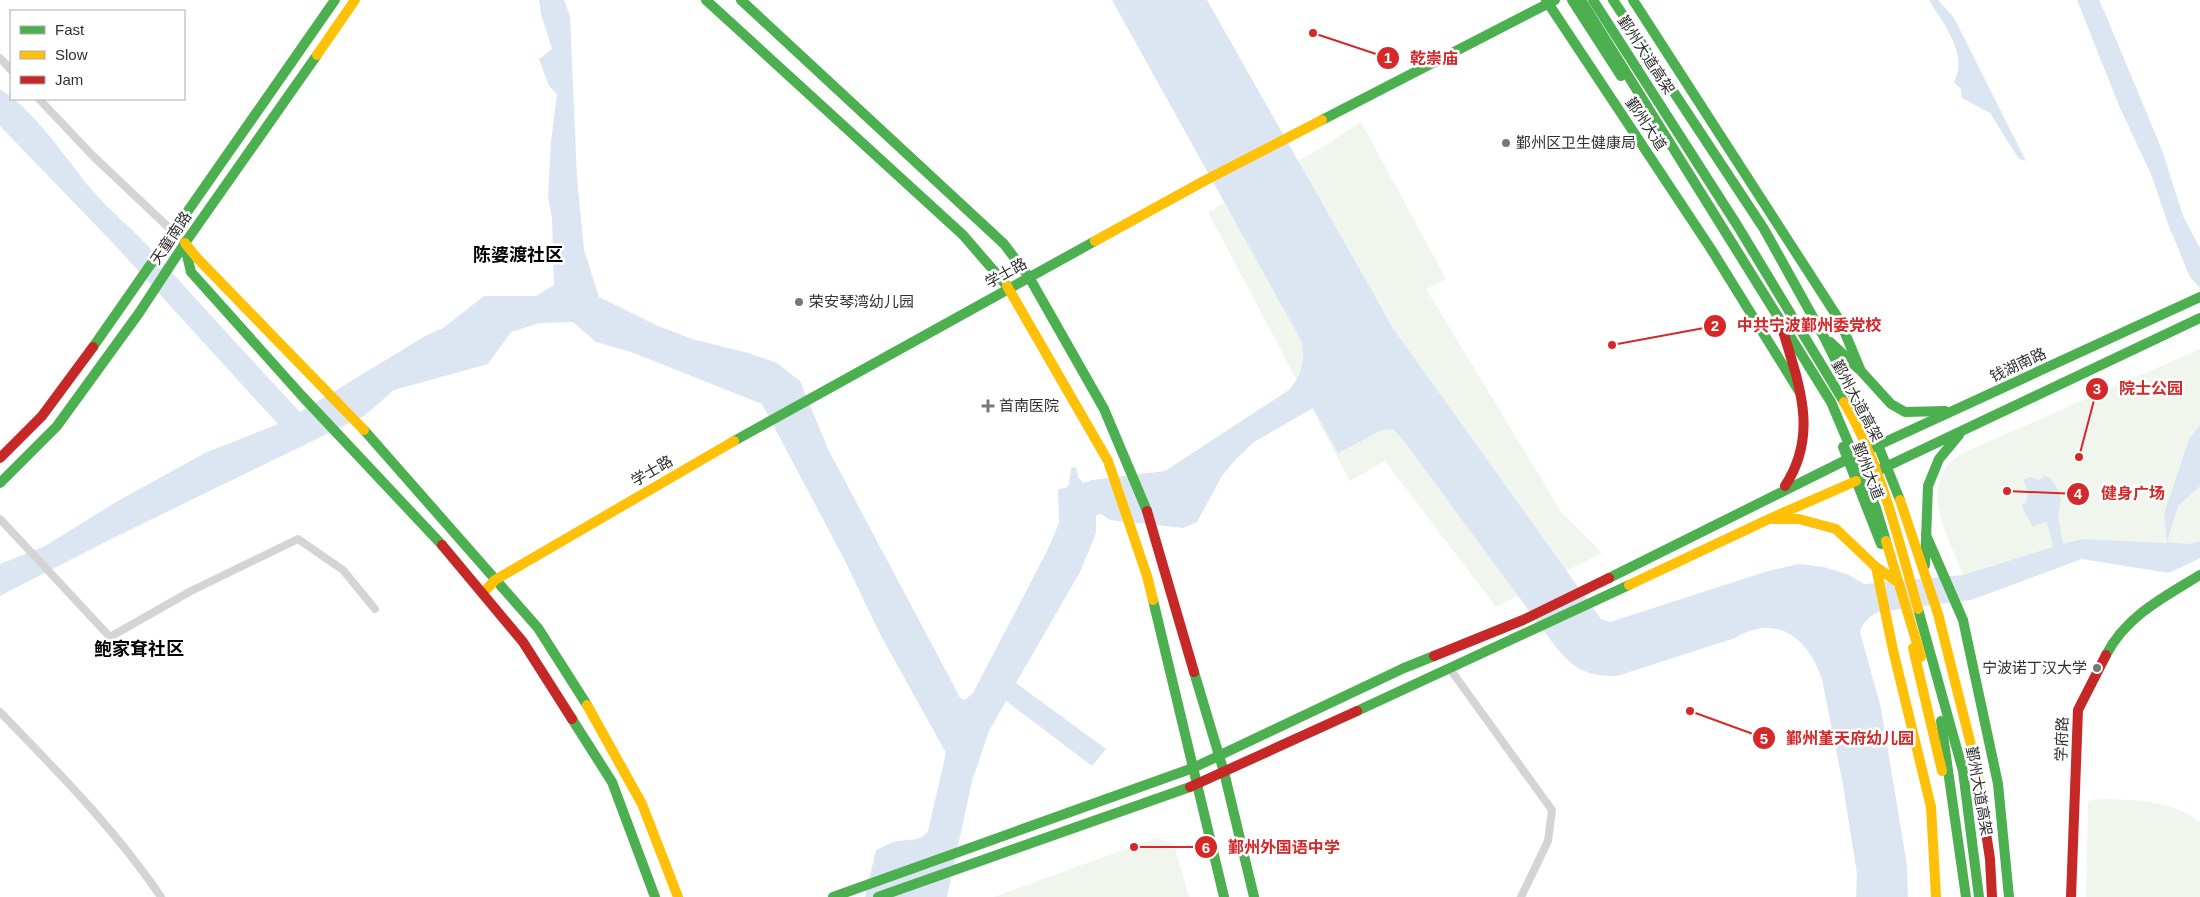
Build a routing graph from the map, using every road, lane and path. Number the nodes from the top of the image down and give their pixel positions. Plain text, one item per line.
1 (335, 0) edge
2 (355, 0) edge
3 (706, 0) edge
4 (741, 0) edge
5 (1572, 0) edge
6 (1581, 0) edge
7 (1593, 0) edge
8 (1613, 0) edge
9 (1633, 0) edge
10 (1550, 1) edge
11 (0, 58) edge
12 (10, 69) edge
13 (40, 100) edge
14 (173, 232) junction
15 (185, 243) junction
16 (1029, 278) junction
17 (1009, 288) junction
18 (2198, 298) edge
19 (2200, 318) edge
20 (1783, 330) junction
21 (1824, 337) junction
22 (1860, 370) junction
23 (1800, 391) junction
24 (1954, 410) junction
25 (1962, 432) junction
26 (1878, 445) junction
27 (0, 458) edge
28 (1848, 458) junction
29 (1886, 467) junction
30 (1856, 481) junction
31 (0, 483) edge
32 (1781, 490) junction
33 (0, 519) edge
34 (1769, 519) junction
35 (1926, 533) junction
36 (1876, 567) junction
37 (1925, 574) junction
38 (2200, 575) edge
39 (495, 580) junction
40 (1895, 580) junction
41 (483, 593) junction
42 (375, 609) dead end
43 (1450, 669) junction
44 (0, 712) edge
45 (1219, 756) junction
46 (1193, 768) junction
47 (1224, 772) junction
48 (1196, 784) junction
49 (160, 897) edge
50 (654, 897) edge
51 (678, 897) edge
52 (833, 897) edge
53 (878, 897) edge
54 (1224, 897) edge
55 (1254, 897) edge
56 (1521, 897) edge
57 (1936, 897) edge
58 (1959, 897) edge
59 (1966, 897) edge
60 (1979, 897) edge
61 (1992, 897) edge
62 (2009, 897) edge
63 (2071, 897) edge

1 - 14 main road
2 - 15 main road, 天童南路
3 - 17 main road
4 - 16 main road
5 - 20 main road, 鄞州大道
6 - 59 main road, 鄞州大道高架
7 - 60 main road, 鄞州大道高架
8 - 21 main road, 鄞州大道
9 - 22 main road
10 - 16 main road, 学士路
10 - 23 main road, 鄞州大道
11 - 12 street
13 - 14 street
14 - 15 street
14 - 27 main road
15 - 31 main road, 天童南路
15 - 39 main road
15 - 41 main road
16 - 17 main road, 学士路
16 - 45 main road
17 - 39 main road, 学士路
17 - 46 main road
18 - 24 main road, 钱湖南路
19 - 25 main road
20 - 23 main road
20 - 28 main road, 鄞州大道
21 - 22 main road
21 - 26 main road, 鄞州大道
22 - 24 main road
23 - 32 main road
24 - 26 main road, 钱湖南路
25 - 29 main road
25 - 35 main road
26 - 28 main road, 钱湖南路
26 - 29 main road, 鄞州大道
28 - 30 main road, 鄞州大道
28 - 32 main road, 钱湖南路
29 - 30 main road
29 - 37 main road, 鄞州大道
30 - 34 main road
30 - 40 main road, 鄞州大道
32 - 45 main road, 钱湖南路
33 - 42 street
34 - 36 main road
34 - 43 main road
35 - 37 main road
35 - 62 main road
36 - 40 main road
36 - 57 main road
37 - 61 main road, 鄞州大道
38 - 63 main road, 学府路
39 - 41 main road, 学士路
39 - 51 main road
40 - 58 main road, 鄞州大道
41 - 50 main road
43 - 47 main road
43 - 56 street
44 - 49 street
45 - 46 main road, 钱湖南路
45 - 47 main road
46 - 48 main road
46 - 52 main road, 钱湖南路
47 - 48 main road
47 - 55 main road
48 - 53 main road
48 - 54 main road

